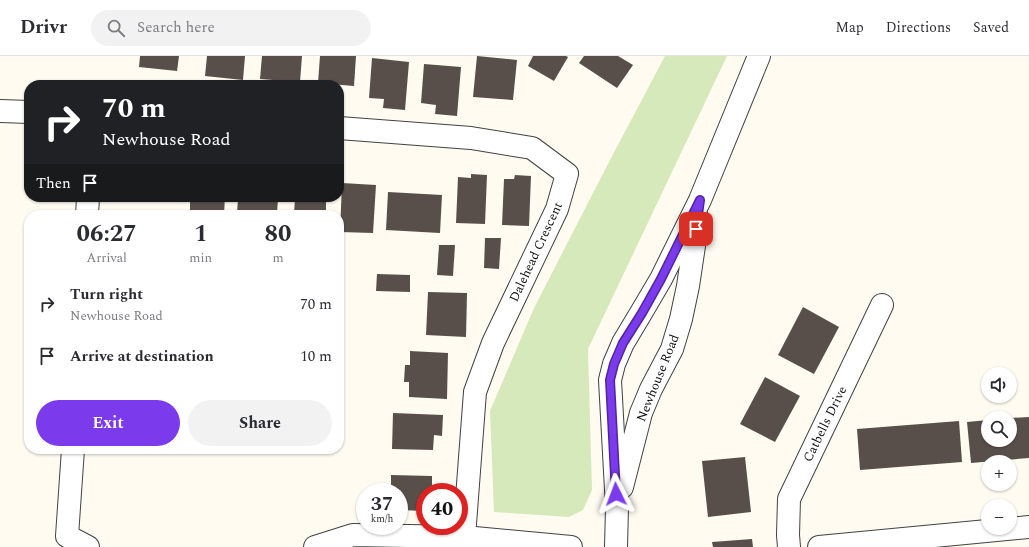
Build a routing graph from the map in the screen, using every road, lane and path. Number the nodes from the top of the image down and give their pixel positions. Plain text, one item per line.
1 (759, 56) edge
2 (0, 111) edge
3 (24, 112) edge
4 (344, 128) edge
5 (700, 200) junction
6 (882, 305) dead end
7 (73, 454) edge
8 (617, 508) junction
9 (1029, 527) edge
10 (464, 537) junction
11 (353, 541) edge
12 (88, 547) edge
13 (315, 547) edge
14 (571, 547) edge
15 (616, 547) edge
16 (789, 547) edge
17 (819, 547) edge

1 - 5 street, Newhouse Road
2 - 3 street
4 - 10 street, Dalehead Crescent
5 - 8 street, Newhouse Road
5 - 8 street, Newhouse Road
6 - 16 street, Catbells Drive
7 - 12 street
8 - 15 street, Newhouse Road
9 - 17 street
10 - 11 street
10 - 14 street
11 - 13 street

